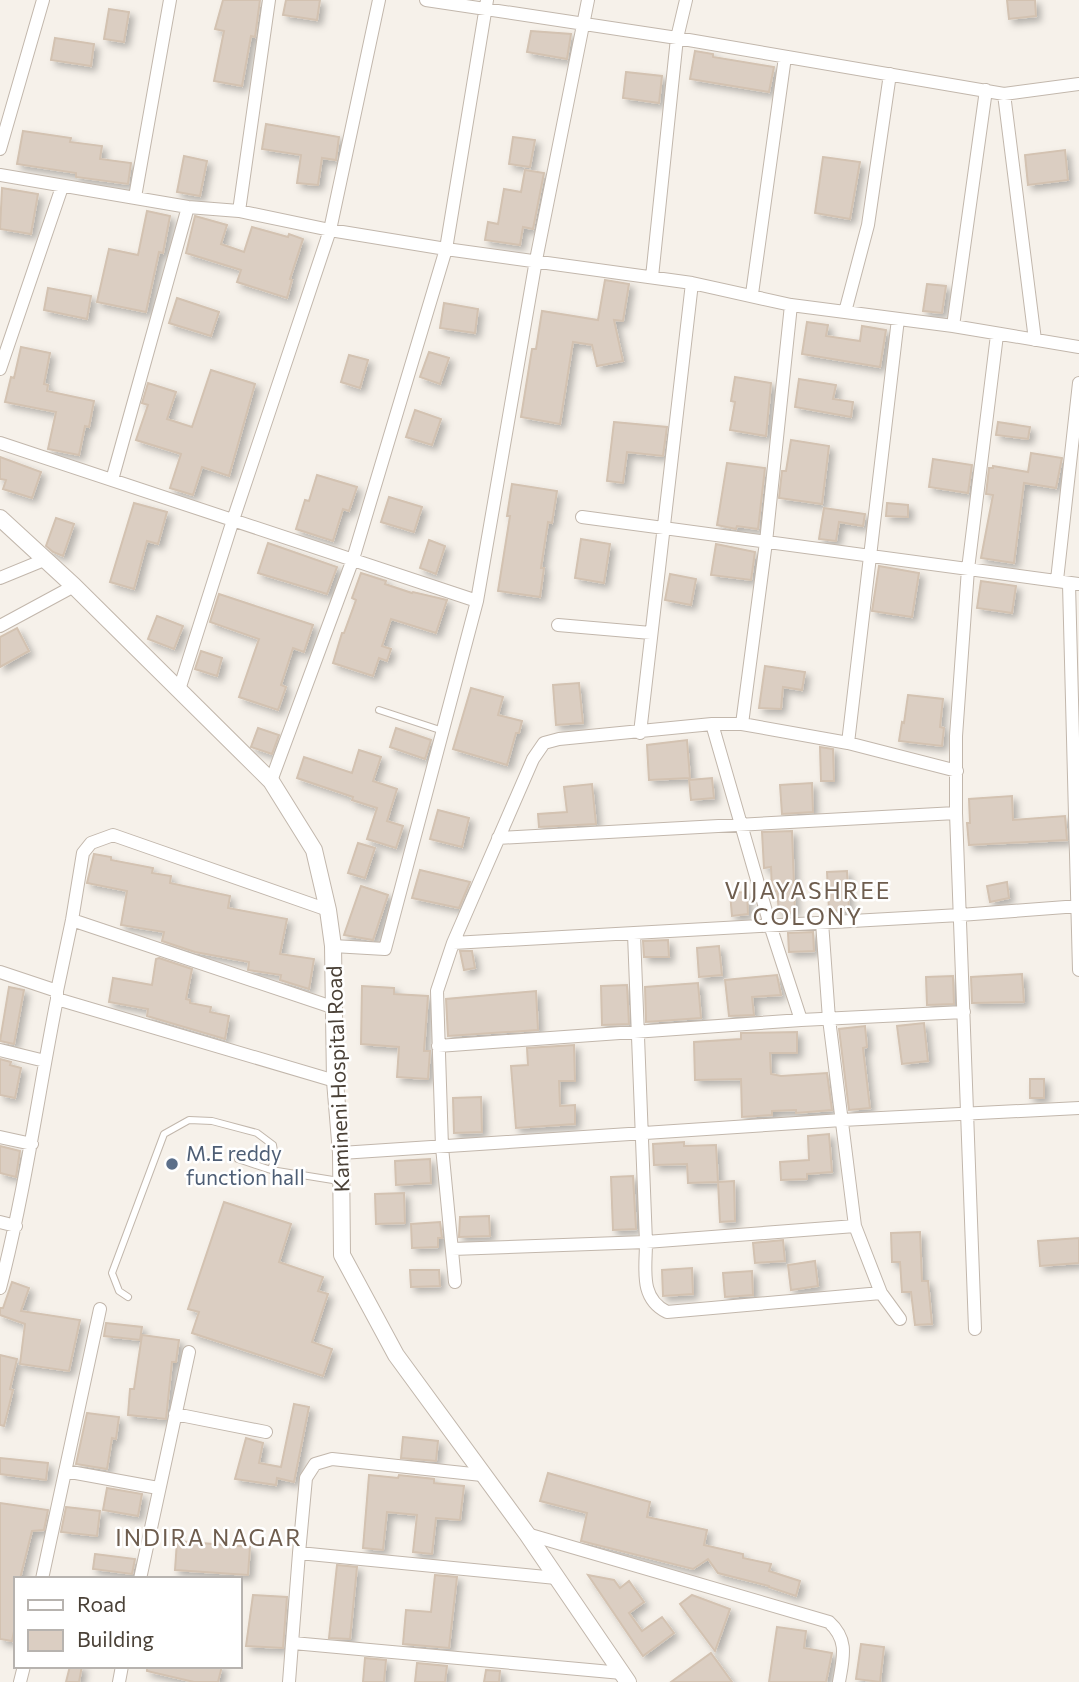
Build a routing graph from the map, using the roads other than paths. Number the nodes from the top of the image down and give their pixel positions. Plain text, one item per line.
1 (43, 0) edge
2 (170, 0) edge
3 (269, 0) edge
4 (379, 0) edge
5 (426, 0) edge
6 (588, 0) edge
7 (686, 0) edge
8 (486, 5) edge
9 (584, 24) junction
10 (677, 38) junction
11 (785, 57) junction
12 (890, 74) junction
13 (1079, 84) edge
14 (986, 90) junction
15 (1004, 94) junction
16 (0, 149) edge
17 (0, 175) edge
18 (62, 187) junction
19 (135, 197) junction
20 (188, 207) junction
21 (239, 211) junction
22 (330, 230) junction
23 (446, 248) junction
24 (536, 260) junction
25 (652, 276) junction
26 (692, 282) junction
27 (752, 294) junction
28 (791, 305) junction
29 (845, 312) junction
30 (898, 319) junction
31 (953, 326) junction
32 (997, 335) junction
33 (1035, 340) junction
34 (1079, 347) edge
35 (0, 369) edge
36 (1079, 383) edge
37 (0, 443) edge
38 (112, 480) junction
39 (582, 517) dead end
40 (0, 519) edge
41 (233, 520) junction
42 (663, 530) junction
43 (766, 542) junction
44 (869, 556) junction
45 (353, 559) junction
46 (44, 561) junction
47 (968, 569) junction
48 (0, 578) edge
49 (1068, 583) edge
50 (74, 586) junction
51 (477, 601) junction
52 (558, 625) dead end
53 (0, 626) edge
54 (651, 633) junction
55 (179, 690) junction
56 (379, 710) dead end
57 (742, 723) junction
58 (712, 724) junction
59 (443, 731) junction
60 (640, 733) junction
61 (848, 743) junction
62 (957, 771) junction
63 (271, 781) junction
64 (956, 813) junction
65 (742, 826) junction
66 (498, 838) junction
67 (1077, 906) edge
68 (328, 910) junction
69 (960, 915) junction
70 (72, 920) junction
71 (822, 922) junction
72 (770, 925) junction
73 (634, 934) junction
74 (453, 943) junction
75 (333, 946) junction
76 (1079, 970) edge
77 (0, 972) edge
78 (57, 995) junction
79 (335, 1008) junction
80 (964, 1012) junction
81 (829, 1019) junction
82 (801, 1020) junction
83 (638, 1032) junction
84 (438, 1046) junction
85 (0, 1050) edge
86 (45, 1060) junction
87 (335, 1081) junction
88 (1079, 1108) edge
89 (968, 1113) junction
90 (842, 1120) junction
91 (642, 1132) junction
92 (0, 1136) edge
93 (32, 1144) junction
94 (442, 1147) junction
95 (341, 1153) junction
96 (237, 1158) dead end
97 (271, 1170) junction
98 (341, 1181) junction
99 (0, 1222) edge
100 (16, 1226) junction
101 (855, 1226) junction
102 (646, 1242) junction
103 (452, 1249) junction
104 (455, 1282) dead end
105 (0, 1288) edge
106 (881, 1293) junction
107 (128, 1297) dead end
108 (100, 1309) dead end
109 (900, 1319) dead end
110 (975, 1329) dead end
111 (188, 1352) dead end
112 (175, 1414) junction
113 (266, 1432) dead end
114 (65, 1471) junction
115 (482, 1475) junction
116 (158, 1488) junction
117 (527, 1534) junction
118 (299, 1553) junction
119 (43, 1577) edge
120 (140, 1577) edge
121 (556, 1578) junction
122 (293, 1643) junction
123 (625, 1678) edge
124 (289, 1682) edge
125 (839, 1682) edge

1 - 16 street
2 - 19 street
3 - 21 street
4 - 22 street
5 - 8 street
6 - 9 street
7 - 10 street
8 - 9 street
8 - 23 street
9 - 10 street
9 - 24 street
10 - 11 street
10 - 25 street
11 - 12 street
11 - 27 street
12 - 14 street
12 - 29 street
13 - 15 street
14 - 15 street
14 - 31 street
15 - 33 street
17 - 18 street
18 - 19 street
18 - 35 street
19 - 20 street
20 - 21 street
20 - 38 street
21 - 22 street
22 - 23 street
22 - 41 street
23 - 24 street
23 - 45 street
24 - 25 street
24 - 51 street
25 - 26 street
26 - 27 street
26 - 42 street
27 - 28 street
28 - 29 street
28 - 43 street
29 - 30 street
30 - 31 street
30 - 44 street
31 - 32 street
32 - 33 street
32 - 47 street
33 - 34 street
36 - 49 street
37 - 38 street
38 - 41 street
39 - 42 street
40 - 46 street, Kamineni Hospital Road
41 - 45 street
41 - 55 street
42 - 43 street
42 - 54 street
43 - 44 street
43 - 57 street
44 - 47 street
44 - 61 street
45 - 51 street
45 - 63 street
46 - 48 street
46 - 50 street, Kamineni Hospital Road
47 - 49 street
47 - 62 street
49 - 67 street
50 - 53 street
50 - 55 street, Kamineni Hospital Road
51 - 59 street
52 - 54 street
54 - 60 street
55 - 63 street, Kamineni Hospital Road
56 - 59 lane
57 - 58 street
57 - 61 street
58 - 60 street
58 - 65 street
59 - 75 street
60 - 66 street
61 - 62 street
62 - 64 street
63 - 68 street, Kamineni Hospital Road
64 - 65 street
64 - 69 street
65 - 66 street
65 - 72 street
66 - 74 street
67 - 69 street
67 - 76 street
68 - 70 street
68 - 75 street, Kamineni Hospital Road
69 - 71 street
69 - 80 street
70 - 78 street
70 - 79 street
71 - 72 street
71 - 81 street
72 - 73 street
72 - 82 street
73 - 74 street
73 - 83 street
74 - 84 street
75 - 79 street, Kamineni Hospital Road
77 - 78 street
78 - 86 street
78 - 87 street
79 - 87 street, Kamineni Hospital Road
80 - 81 street
80 - 89 street
81 - 82 street
81 - 90 street
82 - 83 street
83 - 84 street
83 - 91 street
84 - 94 street
85 - 86 street
86 - 93 street
87 - 95 street, Kamineni Hospital Road
88 - 89 street
89 - 90 street
89 - 110 street
90 - 91 street
90 - 101 street
91 - 94 street
91 - 102 street
92 - 93 street
93 - 100 street
94 - 95 street
94 - 103 street
95 - 98 street, Kamineni Hospital Road
96 - 97 lane
97 - 98 lane
97 - 107 lane
98 - 115 street, Kamineni Hospital Road
99 - 100 street
100 - 105 street
101 - 102 street
101 - 106 street
102 - 103 street
102 - 106 street
103 - 104 street
106 - 109 street
108 - 114 street
111 - 112 street
112 - 113 street
112 - 116 street
114 - 116 street
114 - 119 street
115 - 117 street, Kamineni Hospital Road
115 - 118 street
116 - 120 street
117 - 121 street, Kamineni Hospital Road
117 - 125 street
118 - 121 street
118 - 122 street
121 - 123 street, Kamineni Hospital Road
122 - 123 street
122 - 124 street

